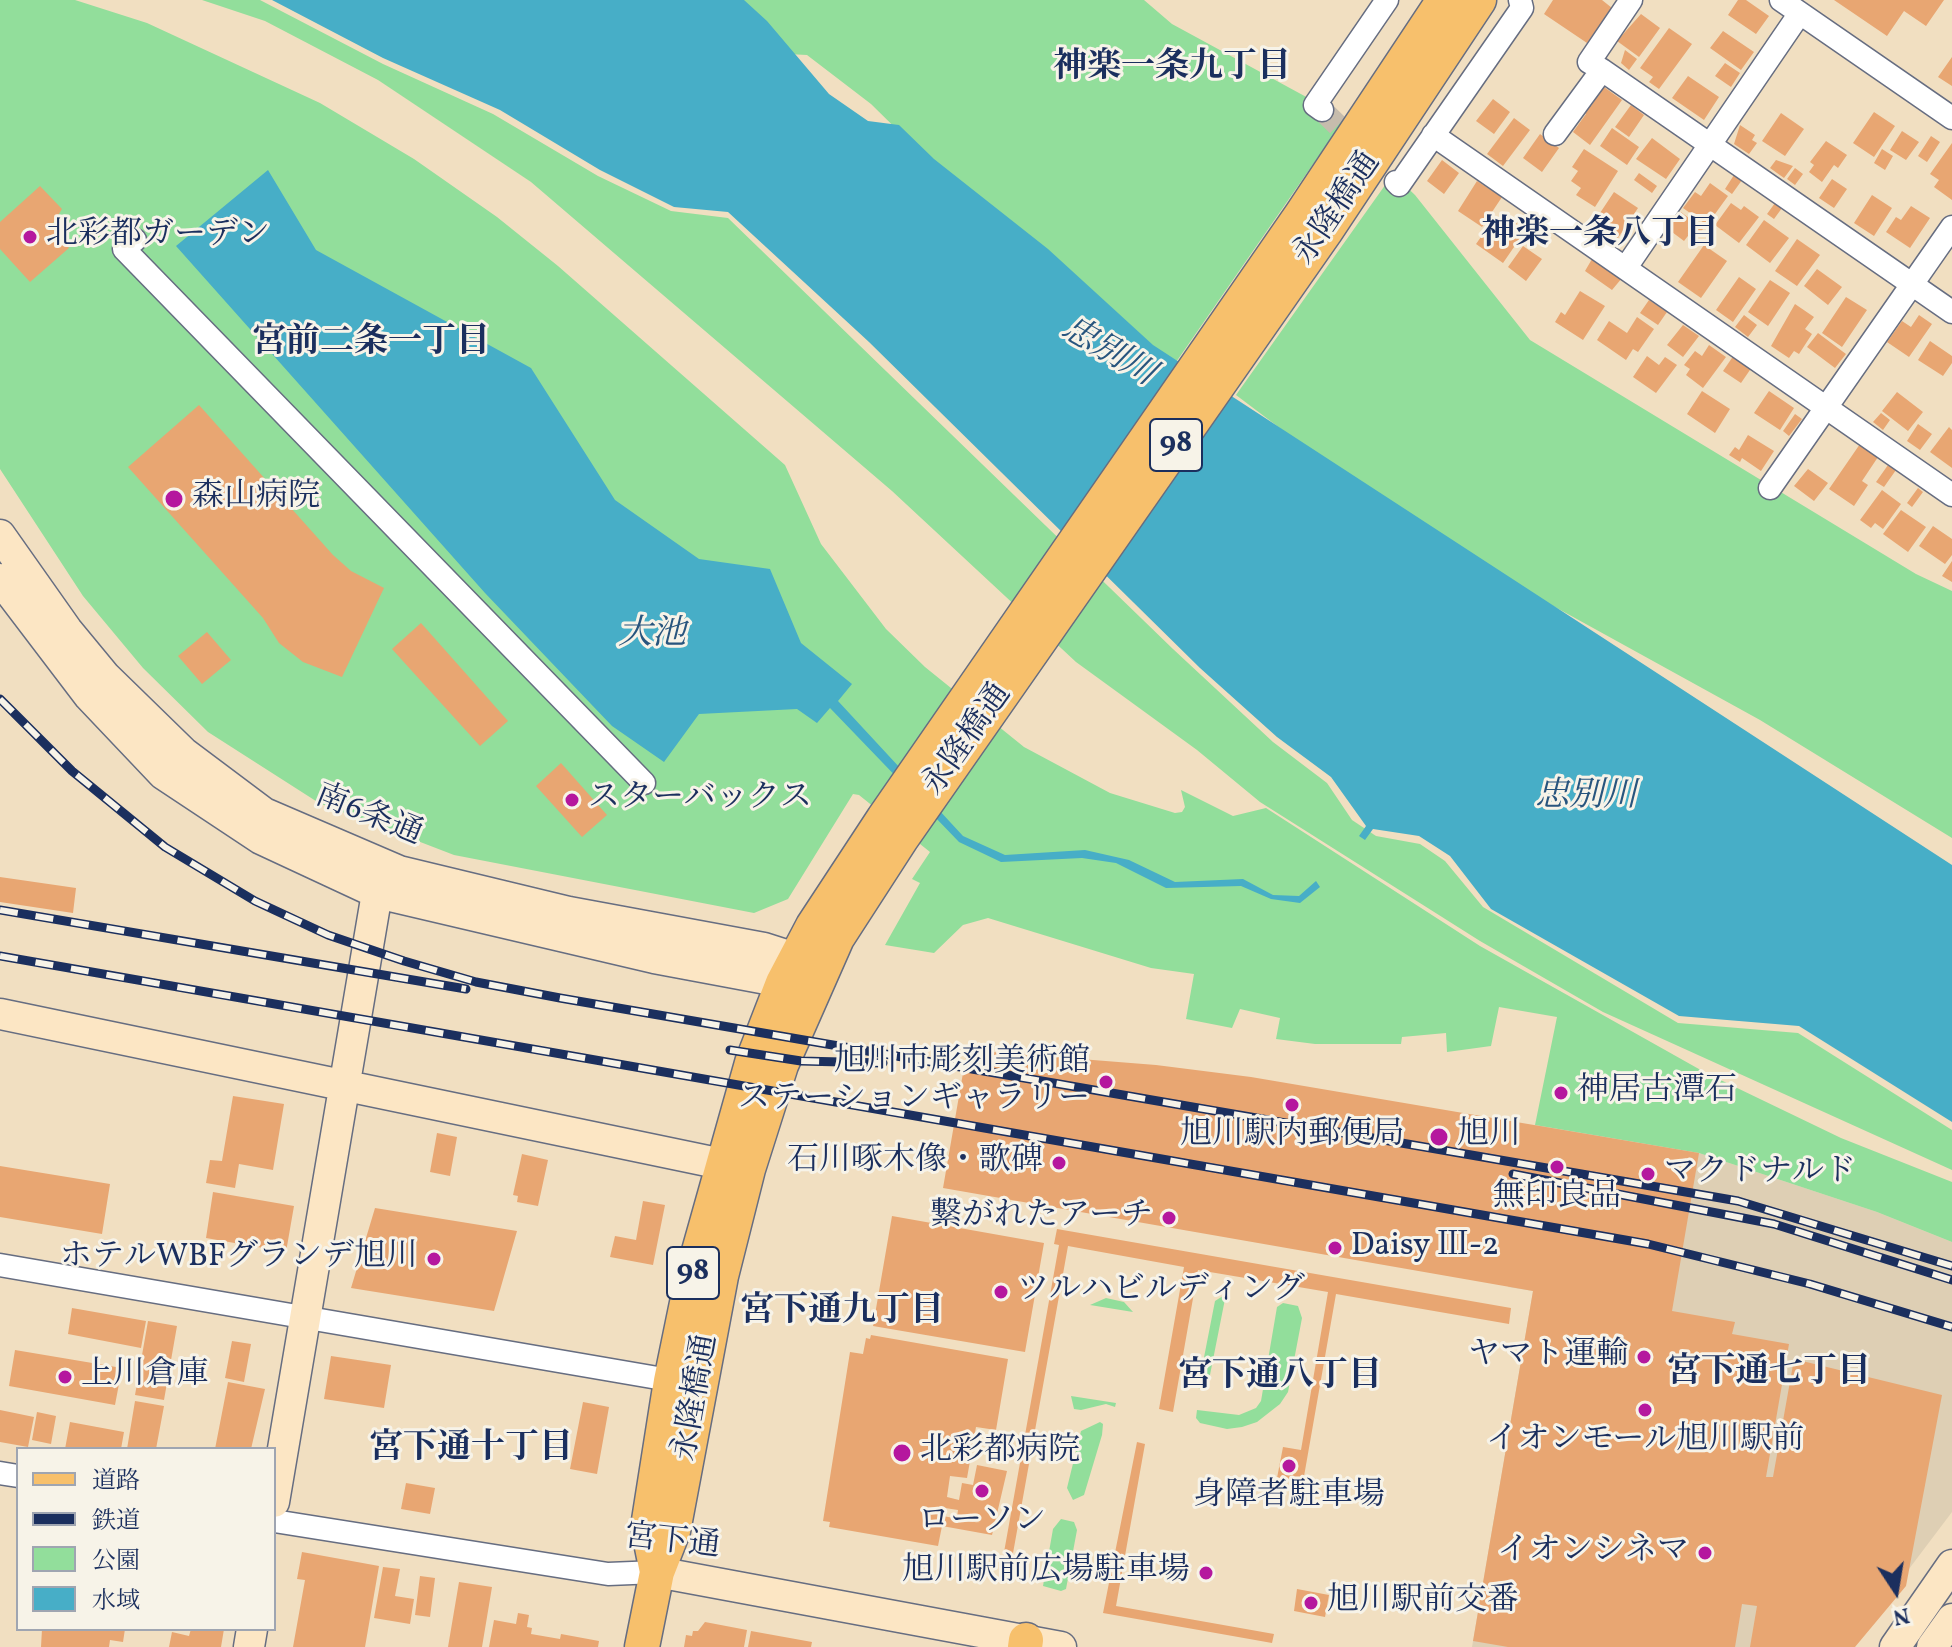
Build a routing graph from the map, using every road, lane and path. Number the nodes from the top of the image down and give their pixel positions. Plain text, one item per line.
1 (1387, 0) edge
2 (1444, 0) edge
3 (1479, 0) edge
4 (1520, 0) edge
5 (1631, 0) edge
6 (1781, 0) edge
7 (1800, 13) junction
8 (1602, 70) junction
9 (1322, 110) dead end
10 (1952, 118) edge
11 (1555, 134) dead end
12 (1433, 135) junction
13 (1710, 145) junction
14 (1396, 182) dead end
15 (1313, 223) junction
16 (1952, 227) edge
17 (135, 240) dead end
18 (1627, 266) junction
19 (1912, 283) junction
20 (1952, 312) edge
21 (1825, 409) junction
22 (1770, 488) dead end
23 (1952, 495) edge
24 (0, 535) edge
25 (0, 579) edge
26 (644, 783) dead end
27 (377, 893) junction
28 (804, 973) junction
29 (0, 1014) edge
30 (346, 1086) junction
31 (734, 1167) junction
32 (0, 1265) edge
33 (307, 1319) junction
34 (686, 1383) junction
35 (276, 1491) edge
36 (276, 1521) edge
37 (1952, 1565) edge
38 (657, 1572) junction
39 (1952, 1619) edge
40 (1025, 1644) edge
41 (642, 1647) edge
42 (1061, 1647) edge
43 (1895, 1647) edge
44 (1932, 1647) edge

1 - 9 street
2 - 15 main road, 永隆橋通 / 98
3 - 15 main road, 永隆橋通 / 98
4 - 12 street
5 - 8 street
6 - 7 street
7 - 10 street
7 - 13 street
8 - 11 street
8 - 13 street
12 - 14 street
12 - 18 street
13 - 18 street
13 - 19 street
15 - 28 main road, 永隆橋通 / 98
16 - 19 street
17 - 26 street
18 - 21 street
19 - 20 street
19 - 21 street
21 - 22 street
21 - 23 street
24 - 28 street, 南6条通
25 - 27 street, 南6条通
27 - 28 street, 南6条通
27 - 30 street
28 - 31 main road, 永隆橋通 / 98
29 - 30 street
30 - 31 street
30 - 33 street
31 - 34 main road, 永隆橋通 / 98
32 - 33 street
33 - 34 street
33 - 35 street
34 - 38 main road, 永隆橋通 / 98
36 - 38 street, 宮下通
37 - 43 street
38 - 40 street, 宮下通
38 - 41 main road, 永隆橋通 / 98
39 - 44 street
40 - 42 street, 宮下通

